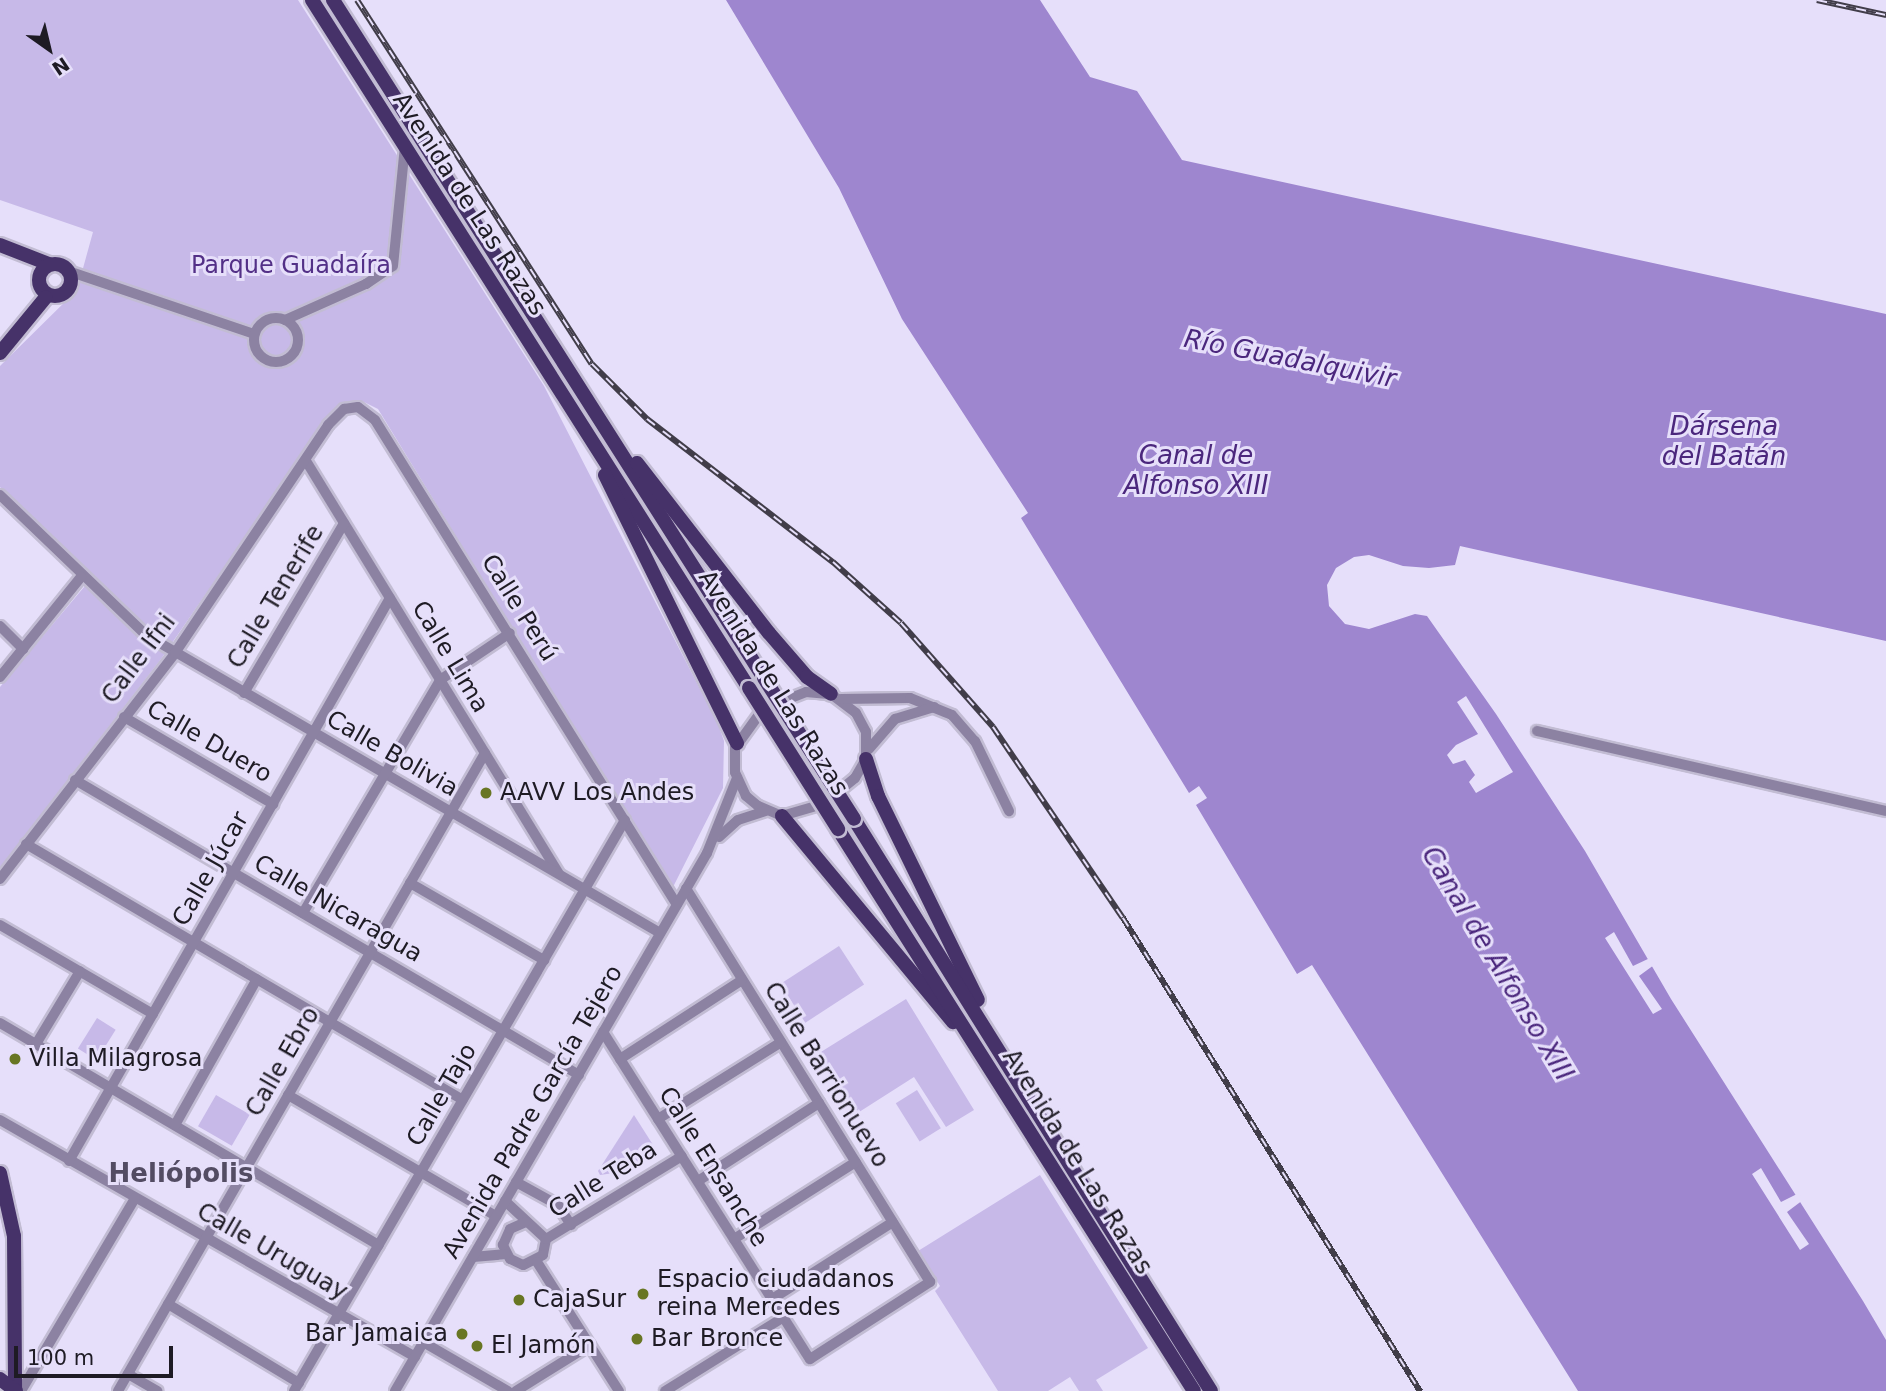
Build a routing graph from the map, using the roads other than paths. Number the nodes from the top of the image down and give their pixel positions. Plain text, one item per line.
1 (312, 0) edge
2 (333, 0) edge
3 (405, 146) junction
4 (0, 245) edge
5 (50, 264) junction
6 (71, 272) junction
7 (46, 297) junction
8 (285, 320) junction
9 (254, 334) junction
10 (0, 353) edge
11 (585, 396) junction
12 (570, 405) junction
13 (306, 461) junction
14 (0, 495) edge
15 (344, 523) junction
16 (81, 578) junction
17 (390, 598) junction
18 (0, 626) edge
19 (510, 633) junction
20 (23, 649) junction
21 (174, 653) junction
22 (0, 677) edge
23 (440, 680) junction
24 (244, 693) junction
25 (835, 696) junction
26 (936, 707) junction
27 (124, 717) junction
28 (1537, 731) dead end
29 (313, 733) junction
30 (737, 743) junction
31 (485, 753) junction
32 (866, 757) junction
33 (385, 774) junction
34 (737, 778) junction
35 (75, 780) junction
36 (273, 804) junction
37 (766, 811) junction
38 (1009, 811) dead end
39 (1886, 811) edge
40 (451, 812) junction
41 (782, 816) junction
42 (625, 820) junction
43 (26, 844) junction
44 (707, 853) junction
45 (234, 873) junction
46 (559, 875) junction
47 (0, 879) edge
48 (410, 883) junction
49 (686, 889) junction
50 (585, 890) junction
51 (677, 905) junction
52 (303, 913) junction
53 (0, 925) edge
54 (660, 933) junction
55 (194, 942) junction
56 (370, 952) junction
57 (544, 960) junction
58 (80, 971) junction
59 (257, 979) junction
60 (742, 980) junction
61 (153, 1014) junction
62 (331, 1022) junction
63 (0, 1023) edge
64 (504, 1030) junction
65 (603, 1032) junction
66 (781, 1042) junction
67 (36, 1044) junction
68 (620, 1059) junction
69 (1009, 1064) junction
70 (579, 1075) junction
71 (996, 1075) junction
72 (111, 1088) junction
73 (288, 1096) junction
74 (463, 1100) junction
75 (819, 1103) junction
76 (658, 1119) junction
77 (0, 1120) edge
78 (175, 1125) junction
79 (682, 1156) junction
80 (69, 1161) junction
81 (856, 1162) junction
82 (247, 1167) junction
83 (0, 1173) edge
84 (421, 1173) junction
85 (698, 1181) junction
86 (516, 1182) junction
87 (135, 1198) junction
88 (505, 1201) junction
89 (496, 1216) junction
90 (526, 1222) junction
91 (893, 1222) junction
92 (571, 1225) junction
93 (206, 1238) junction
94 (546, 1239) junction
95 (734, 1239) junction
96 (379, 1245) junction
97 (506, 1254) junction
98 (473, 1257) junction
99 (537, 1262) junction
100 (772, 1299) junction
101 (168, 1304) junction
102 (339, 1314) junction
103 (784, 1317) junction
104 (423, 1342) junction
105 (590, 1345) junction
106 (415, 1357) junction
107 (810, 1359) joint
108 (128, 1374) junction
109 (0, 1379) edge
110 (297, 1387) edge
111 (17, 1390) edge
112 (118, 1391) edge
113 (158, 1391) edge
114 (395, 1391) edge
115 (508, 1391) edge
116 (516, 1391) edge
117 (619, 1391) edge
118 (665, 1391) edge
119 (1194, 1391) edge
120 (1211, 1391) edge

1 - 3 main road, Avenida de Las Razas
2 - 11 main road, Avenida de Las Razas
3 - 8 street
3 - 12 main road, Avenida de Las Razas
4 - 5 main road
5 - 6 main road
5 - 7 main road
6 - 7 main road
6 - 9 street
7 - 10 main road
8 - 9 street
8 - 9 street
11 - 25 main road
11 - 69 main road, Avenida de Las Razas, bridge
12 - 30 main road
12 - 71 main road, Avenida de Las Razas, bridge
13 - 15 street, Calle Lima
13 - 19 street, Calle Perú
13 - 21 street, Calle Ifni
14 - 16 street, Calle Bolivia
15 - 17 street, Calle Lima
15 - 24 street, Calle Tenerife
16 - 20 street
16 - 21 street, Calle Bolivia
17 - 23 street, Calle Lima
17 - 29 street, Calle Júcar
18 - 20 street
19 - 23 street
19 - 42 street, Calle Perú
20 - 22 street
21 - 24 street, Calle Bolivia
21 - 27 street, Calle Ifni
23 - 31 street, Calle Lima
23 - 33 street
24 - 29 street, Calle Bolivia
25 - 26 street
25 - 30 street
25 - 32 street
26 - 32 street
26 - 38 street
27 - 35 street, Calle Ifni
27 - 36 street, Calle Duero
28 - 39 street
29 - 33 street, Calle Bolivia
29 - 36 street, Calle Júcar
30 - 34 street
31 - 40 street, Calle Ebro
31 - 46 street, Calle Lima
32 - 41 street
32 - 69 main road
33 - 40 street, Calle Bolivia
33 - 52 street
34 - 37 street
34 - 44 street, Avenida Padre García Tejero
35 - 43 street, Calle Ifni
35 - 45 street, Calle Nicaragua
36 - 45 street, Calle Júcar
37 - 41 street
37 - 44 street, Avenida Padre García Tejero
40 - 46 street, Calle Bolivia
40 - 48 street, Calle Ebro
41 - 71 main road
42 - 50 street, Calle Tajo
42 - 51 street, Calle Perú
43 - 47 street, Calle Ifni
43 - 55 street
44 - 49 street, Avenida Padre García Tejero
45 - 52 street, Calle Nicaragua
45 - 55 street, Calle Júcar
46 - 50 street, Calle Bolivia
48 - 56 street, Calle Ebro
48 - 57 street
49 - 51 street, Avenida Padre García Tejero
49 - 60 street, Calle Barrionuevo
50 - 54 street, Calle Bolivia
50 - 57 street, Calle Tajo
51 - 54 street, Avenida Padre García Tejero
52 - 56 street, Calle Nicaragua
53 - 58 street
54 - 65 street, Avenida Padre García Tejero
55 - 59 street
55 - 61 street, Calle Júcar
56 - 62 street, Calle Ebro
56 - 64 street, Calle Nicaragua
57 - 64 street, Calle Tajo
58 - 61 street
58 - 67 street
59 - 62 street
59 - 78 street
60 - 66 street, Calle Barrionuevo
60 - 68 street
61 - 72 street, Calle Júcar
62 - 73 street, Calle Ebro
62 - 74 street
63 - 67 street
64 - 70 street, Calle Nicaragua
64 - 74 street, Calle Tajo
65 - 68 street, Calle Ensanche
65 - 70 street, Avenida Padre García Tejero
66 - 75 street, Calle Barrionuevo
66 - 76 street
67 - 72 street
68 - 76 street, Calle Ensanche
69 - 120 main road, Avenida de Las Razas
70 - 86 street, Avenida Padre García Tejero
71 - 119 main road, Avenida de Las Razas
72 - 78 street
72 - 80 street, Calle Júcar
73 - 82 street, Calle Ebro
73 - 84 street
74 - 84 street, Calle Tajo
75 - 81 street, Calle Barrionuevo
75 - 85 street
76 - 79 street, Calle Ensanche
77 - 80 street, Calle Uruguay
78 - 82 street
79 - 85 street, Calle Ensanche
79 - 92 street, Calle Teba
80 - 87 street, Calle Uruguay
81 - 91 street, Calle Barrionuevo
81 - 95 street
82 - 93 street, Calle Ebro
82 - 96 street
83 - 111 main road
84 - 89 street
84 - 96 street, Calle Tajo
85 - 95 street, Calle Ensanche
86 - 88 street, Avenida Padre García Tejero
86 - 92 street
87 - 93 street, Calle Uruguay
87 - 111 street
88 - 89 street, Avenida Padre García Tejero
88 - 90 street
89 - 98 street, Avenida Padre García Tejero
90 - 94 street
90 - 97 street
91 - 100 street
91 - 107 street, Calle Barrionuevo
92 - 94 street, Calle Teba
93 - 101 street, Calle Ebro
93 - 102 street, Calle Uruguay
94 - 99 street
95 - 100 street, Calle Ensanche
96 - 102 street, Calle Tajo
97 - 98 street
97 - 99 street
98 - 104 street, Avenida Padre García Tejero
99 - 105 street
100 - 103 street, Calle Ensanche
101 - 108 street, Calle Ebro
101 - 110 street
102 - 106 street, Calle Uruguay
102 - 110 street, Calle Tajo
103 - 107 street, Calle Ensanche
103 - 118 street
104 - 106 street, Avenida Padre García Tejero
104 - 115 street
105 - 116 street
105 - 117 street
106 - 114 street, Avenida Padre García Tejero
108 - 112 street, Calle Ebro
108 - 113 street
109 - 111 main road

